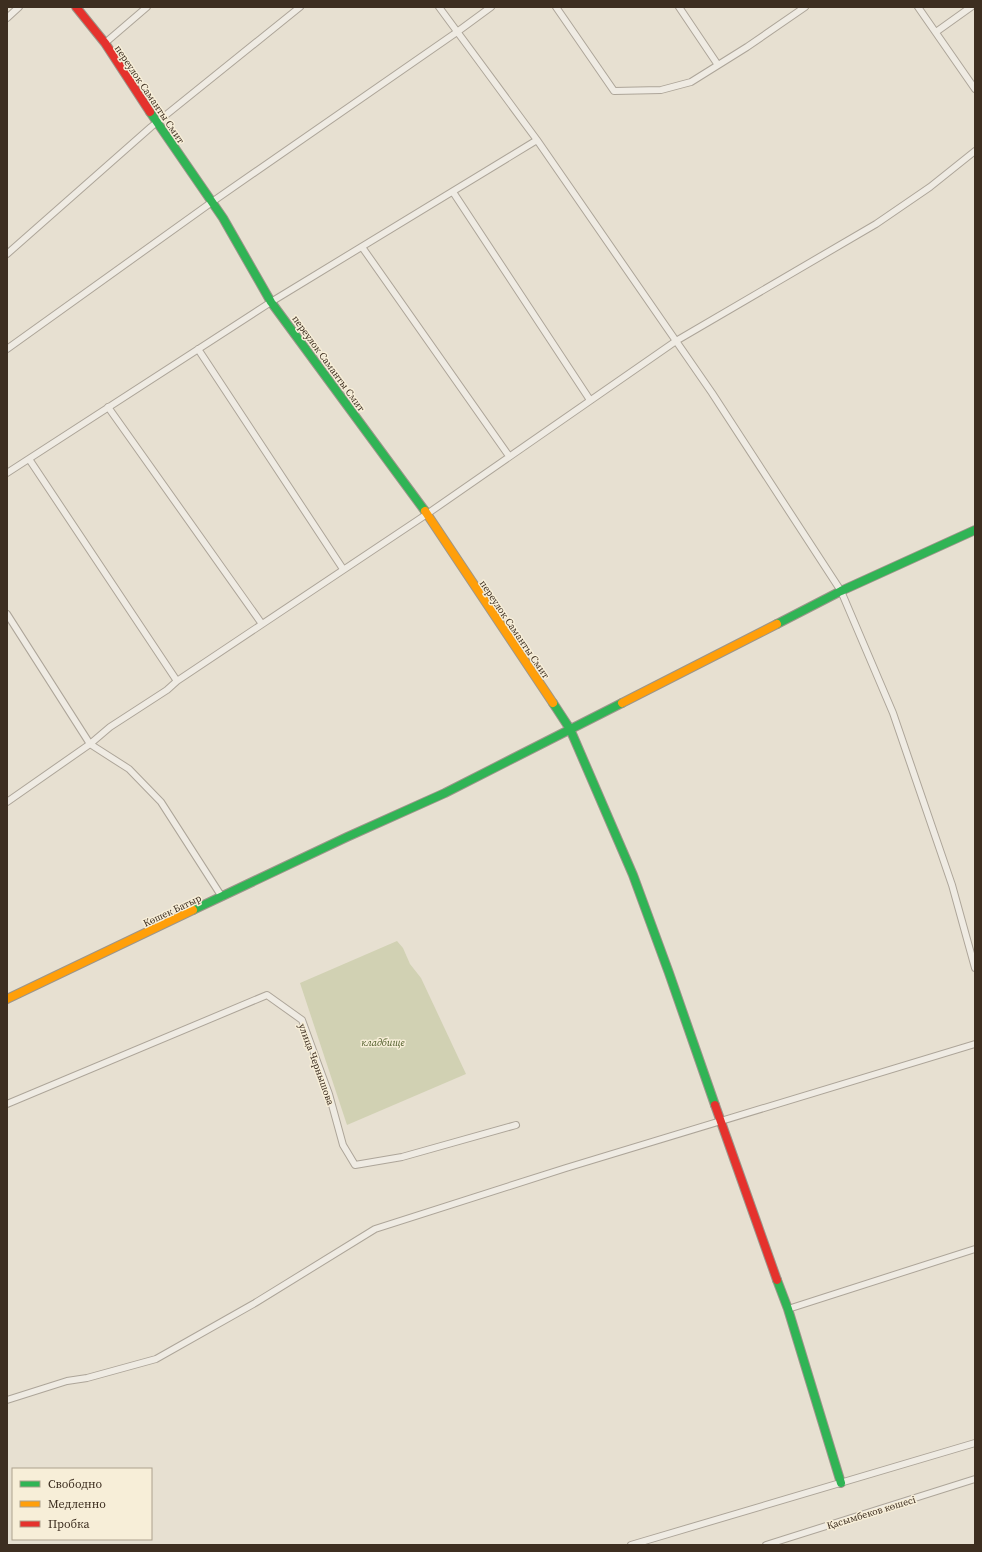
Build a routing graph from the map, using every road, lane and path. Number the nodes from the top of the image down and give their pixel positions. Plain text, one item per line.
1 (19, 7) edge
2 (76, 7) edge
3 (147, 7) edge
4 (300, 7) edge
5 (438, 7) edge
6 (491, 7) edge
7 (556, 7) edge
8 (679, 7) edge
9 (918, 7) edge
10 (971, 7) edge
11 (801, 8) edge
12 (7, 18) edge
13 (457, 32) junction
14 (936, 32) junction
15 (104, 43) junction
16 (718, 65) junction
17 (975, 89) edge
18 (156, 123) junction
19 (537, 140) junction
20 (975, 151) edge
21 (452, 192) junction
22 (212, 202) junction
23 (362, 246) junction
24 (7, 254) edge
25 (271, 302) junction
26 (676, 341) junction
27 (7, 349) edge
28 (198, 349) junction
29 (590, 400) junction
30 (108, 407) junction
31 (509, 456) junction
32 (29, 459) junction
33 (7, 473) edge
34 (427, 514) junction
35 (975, 530) edge
36 (343, 569) junction
37 (842, 591) junction
38 (7, 614) edge
39 (262, 624) junction
40 (177, 681) junction
41 (570, 729) junction
42 (90, 744) junction
43 (7, 802) edge
44 (222, 897) junction
45 (975, 968) edge
46 (7, 999) edge
47 (975, 1044) edge
48 (7, 1104) edge
49 (720, 1121) junction
50 (516, 1125) dead end
51 (975, 1249) edge
52 (788, 1309) junction
53 (7, 1400) edge
54 (975, 1443) edge
55 (975, 1479) edge
56 (841, 1483) junction
57 (631, 1545) edge
58 (766, 1545) edge

1 - 12 street
2 - 15 street, переулок Саманты Смит
3 - 15 street
4 - 18 street
5 - 13 street
6 - 13 street
7 - 16 street
8 - 16 street
9 - 14 street
10 - 14 street
11 - 16 street
13 - 19 street
13 - 22 street
14 - 17 street
15 - 18 street, переулок Саманты Смит
18 - 22 street, переулок Саманты Смит
18 - 24 street
19 - 21 street
19 - 26 street
20 - 26 street
21 - 23 street
21 - 29 street
22 - 25 street, переулок Саманты Смит
22 - 27 street
23 - 25 street
23 - 31 street
25 - 28 street
25 - 34 street, переулок Саманты Смит
26 - 29 street
26 - 37 street
28 - 30 street
28 - 36 street
29 - 31 street
30 - 32 street
30 - 39 street
31 - 34 street
32 - 33 street
32 - 40 street
34 - 36 street
34 - 41 street, переулок Саманты Смит
35 - 37 street, Көшек Батыр
36 - 39 street
37 - 41 street, Көшек Батыр
37 - 45 street
38 - 42 street
39 - 40 street
40 - 42 street
41 - 44 street, Көшек Батыр
41 - 49 street, переулок Саманты Смит
42 - 43 street
42 - 44 street
44 - 46 street, Көшек Батыр
47 - 49 street
48 - 50 street, улица Чернышова
49 - 52 street, переулок Саманты Смит
49 - 53 street
51 - 52 street
52 - 56 street, переулок Саманты Смит
54 - 56 street
55 - 58 street, Қасымбеков көшесі
56 - 57 street

